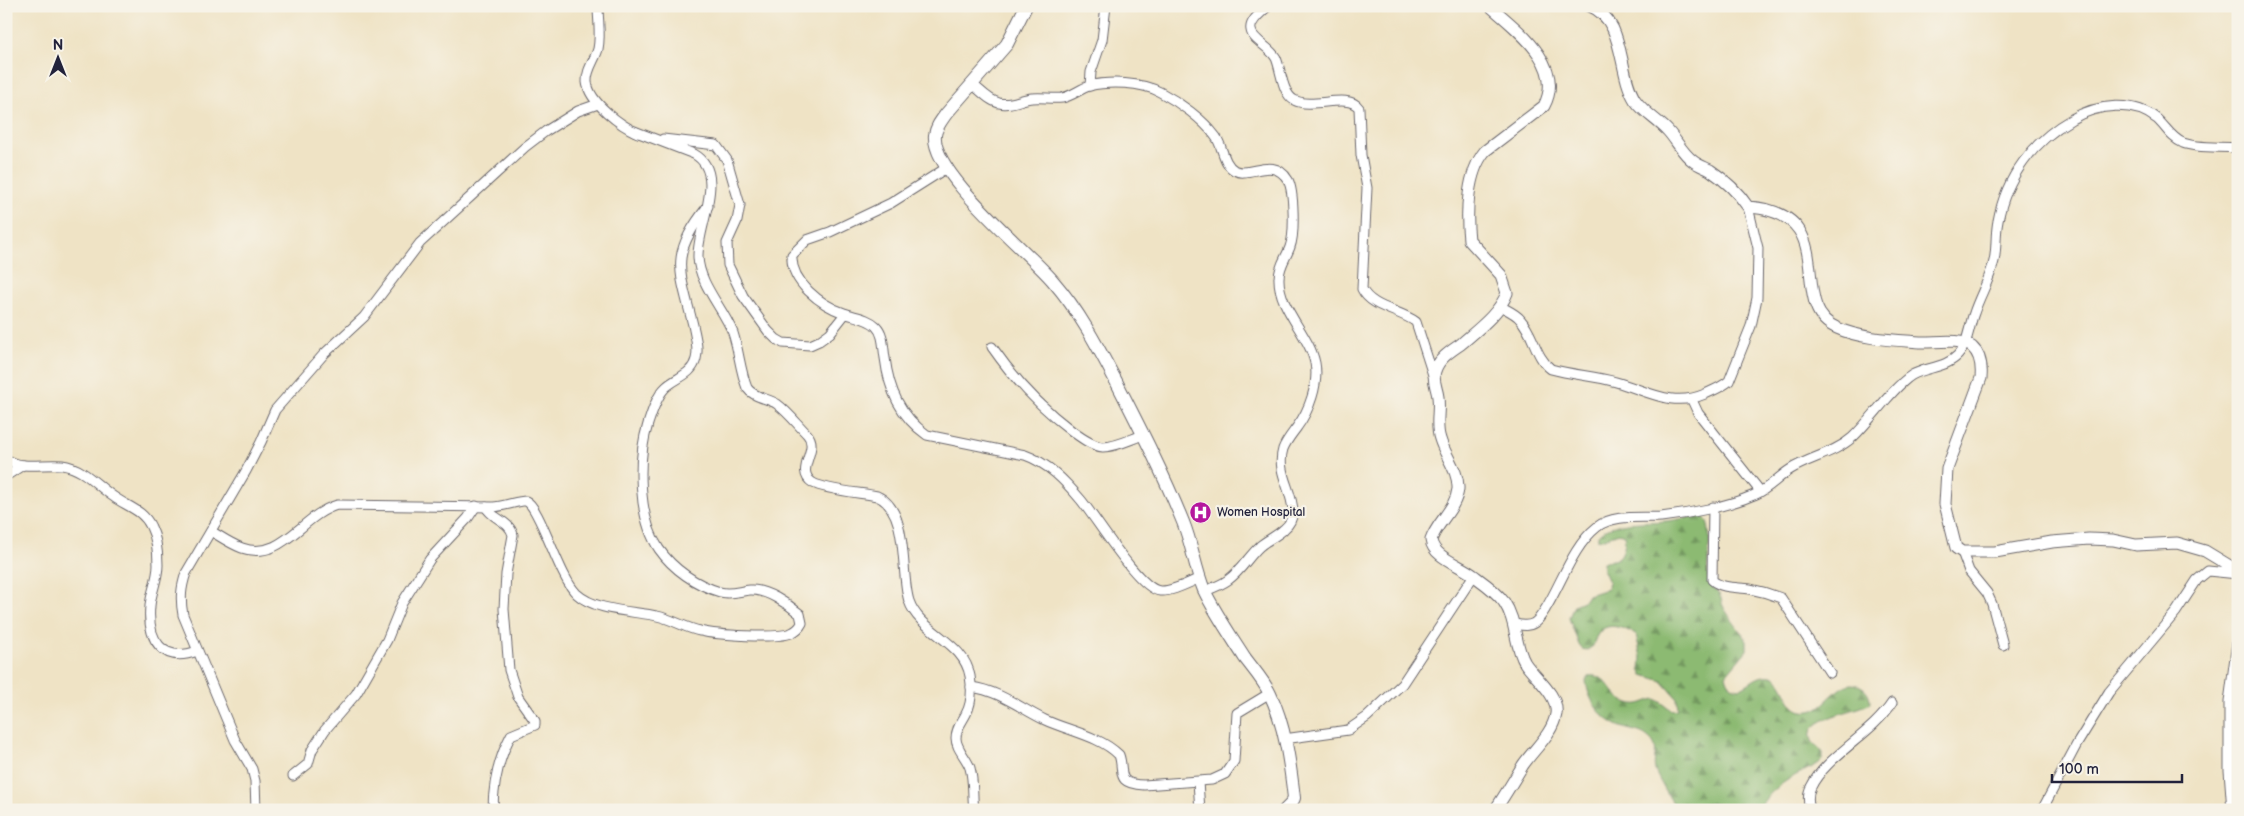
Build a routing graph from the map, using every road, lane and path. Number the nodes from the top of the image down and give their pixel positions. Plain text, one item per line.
1 (598, 6) edge
2 (1026, 6) edge
3 (1106, 6) edge
4 (1268, 6) edge
5 (1490, 6) edge
6 (1590, 6) edge
7 (972, 84) junction
8 (1090, 86) junction
9 (598, 104) junction
10 (634, 131) junction
11 (2238, 148) edge
12 (948, 167) junction
13 (708, 206) junction
14 (1748, 207) junction
15 (1500, 306) junction
16 (845, 314) junction
17 (1965, 344) junction
18 (992, 347) dead end
19 (1434, 379) junction
20 (1692, 400) junction
21 (1143, 435) junction
22 (6, 459) edge
23 (23, 466) junction
24 (6, 476) edge
25 (1760, 491) junction
26 (476, 506) junction
27 (486, 507) junction
28 (1713, 507) junction
29 (211, 531) junction
30 (1962, 552) junction
31 (2238, 572) edge
32 (1474, 575) junction
33 (1200, 578) junction
34 (1205, 591) junction
35 (1514, 624) junction
36 (2238, 642) edge
37 (2003, 645) dead end
38 (197, 651) junction
39 (1830, 673) dead end
40 (971, 688) junction
41 (1270, 693) junction
42 (1892, 703) dead end
43 (1284, 739) junction
44 (293, 776) dead end
45 (1198, 782) junction
46 (256, 810) edge
47 (493, 810) edge
48 (974, 810) edge
49 (1200, 810) edge
50 (1285, 810) edge
51 (1495, 810) edge
52 (1810, 810) edge
53 (2042, 810) edge
54 (2233, 810) edge

1 - 9 street
2 - 7 highway
3 - 8 street
4 - 19 street
5 - 15 main road
6 - 14 main road
7 - 8 street
7 - 12 highway
8 - 34 street
9 - 10 street
9 - 29 street
10 - 13 street
10 - 16 street
11 - 17 street
12 - 16 street
12 - 21 highway
13 - 27 street
13 - 40 street
14 - 17 main road
14 - 20 street
15 - 19 main road
15 - 20 street
16 - 33 street
17 - 25 street
17 - 30 main road
18 - 21 street
19 - 32 main road
20 - 25 street
21 - 33 highway
22 - 23 street
23 - 24 street
23 - 38 street
25 - 28 street
26 - 27 street
26 - 29 street
26 - 44 street
27 - 47 street
28 - 35 street
28 - 39 street
29 - 38 street
30 - 31 main road
30 - 37 street
31 - 53 street
32 - 35 main road
32 - 43 street
33 - 34 highway
34 - 41 highway
35 - 51 main road
36 - 54 main road
38 - 46 street
40 - 45 street
40 - 48 street
41 - 43 highway
41 - 45 street
42 - 52 street
43 - 50 highway
45 - 49 street

